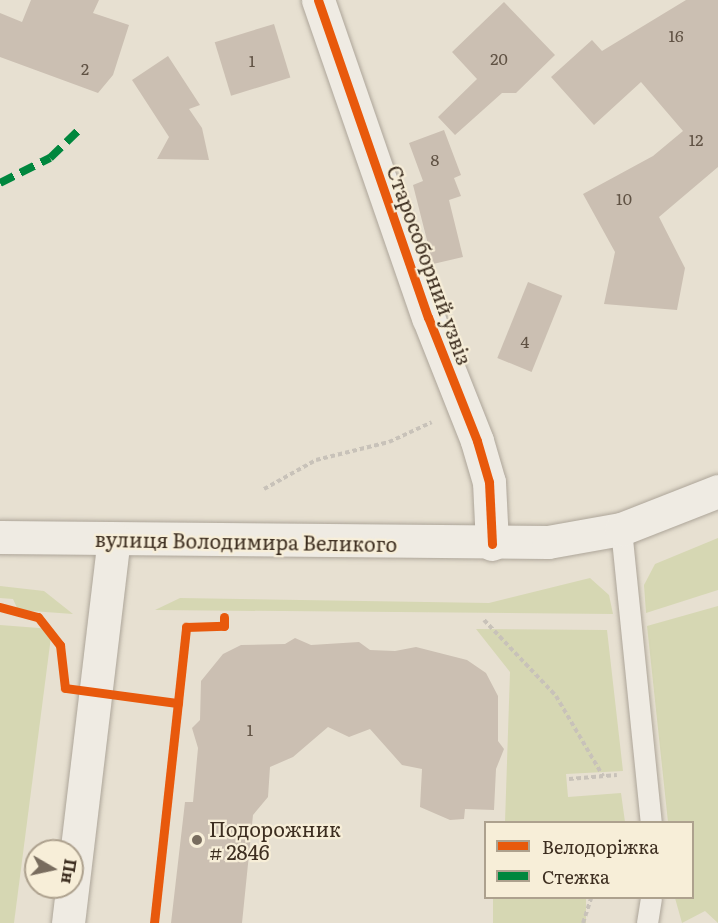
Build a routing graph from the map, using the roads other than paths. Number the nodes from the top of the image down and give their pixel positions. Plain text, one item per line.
1 (318, 0) edge
2 (718, 491) edge
3 (621, 529) junction
4 (0, 537) edge
5 (114, 539) junction
6 (492, 544) junction
7 (651, 821) edge
8 (651, 899) edge
9 (68, 923) edge
10 (647, 923) edge

1 - 6 main road, Старособорний узвіз
2 - 3 main road, вулиця Володимира Великого
3 - 6 main road, вулиця Володимира Великого
3 - 7 lane
4 - 5 main road, вулиця Володимира Великого
5 - 6 main road, вулиця Володимира Великого
5 - 9 main road
8 - 10 lane

